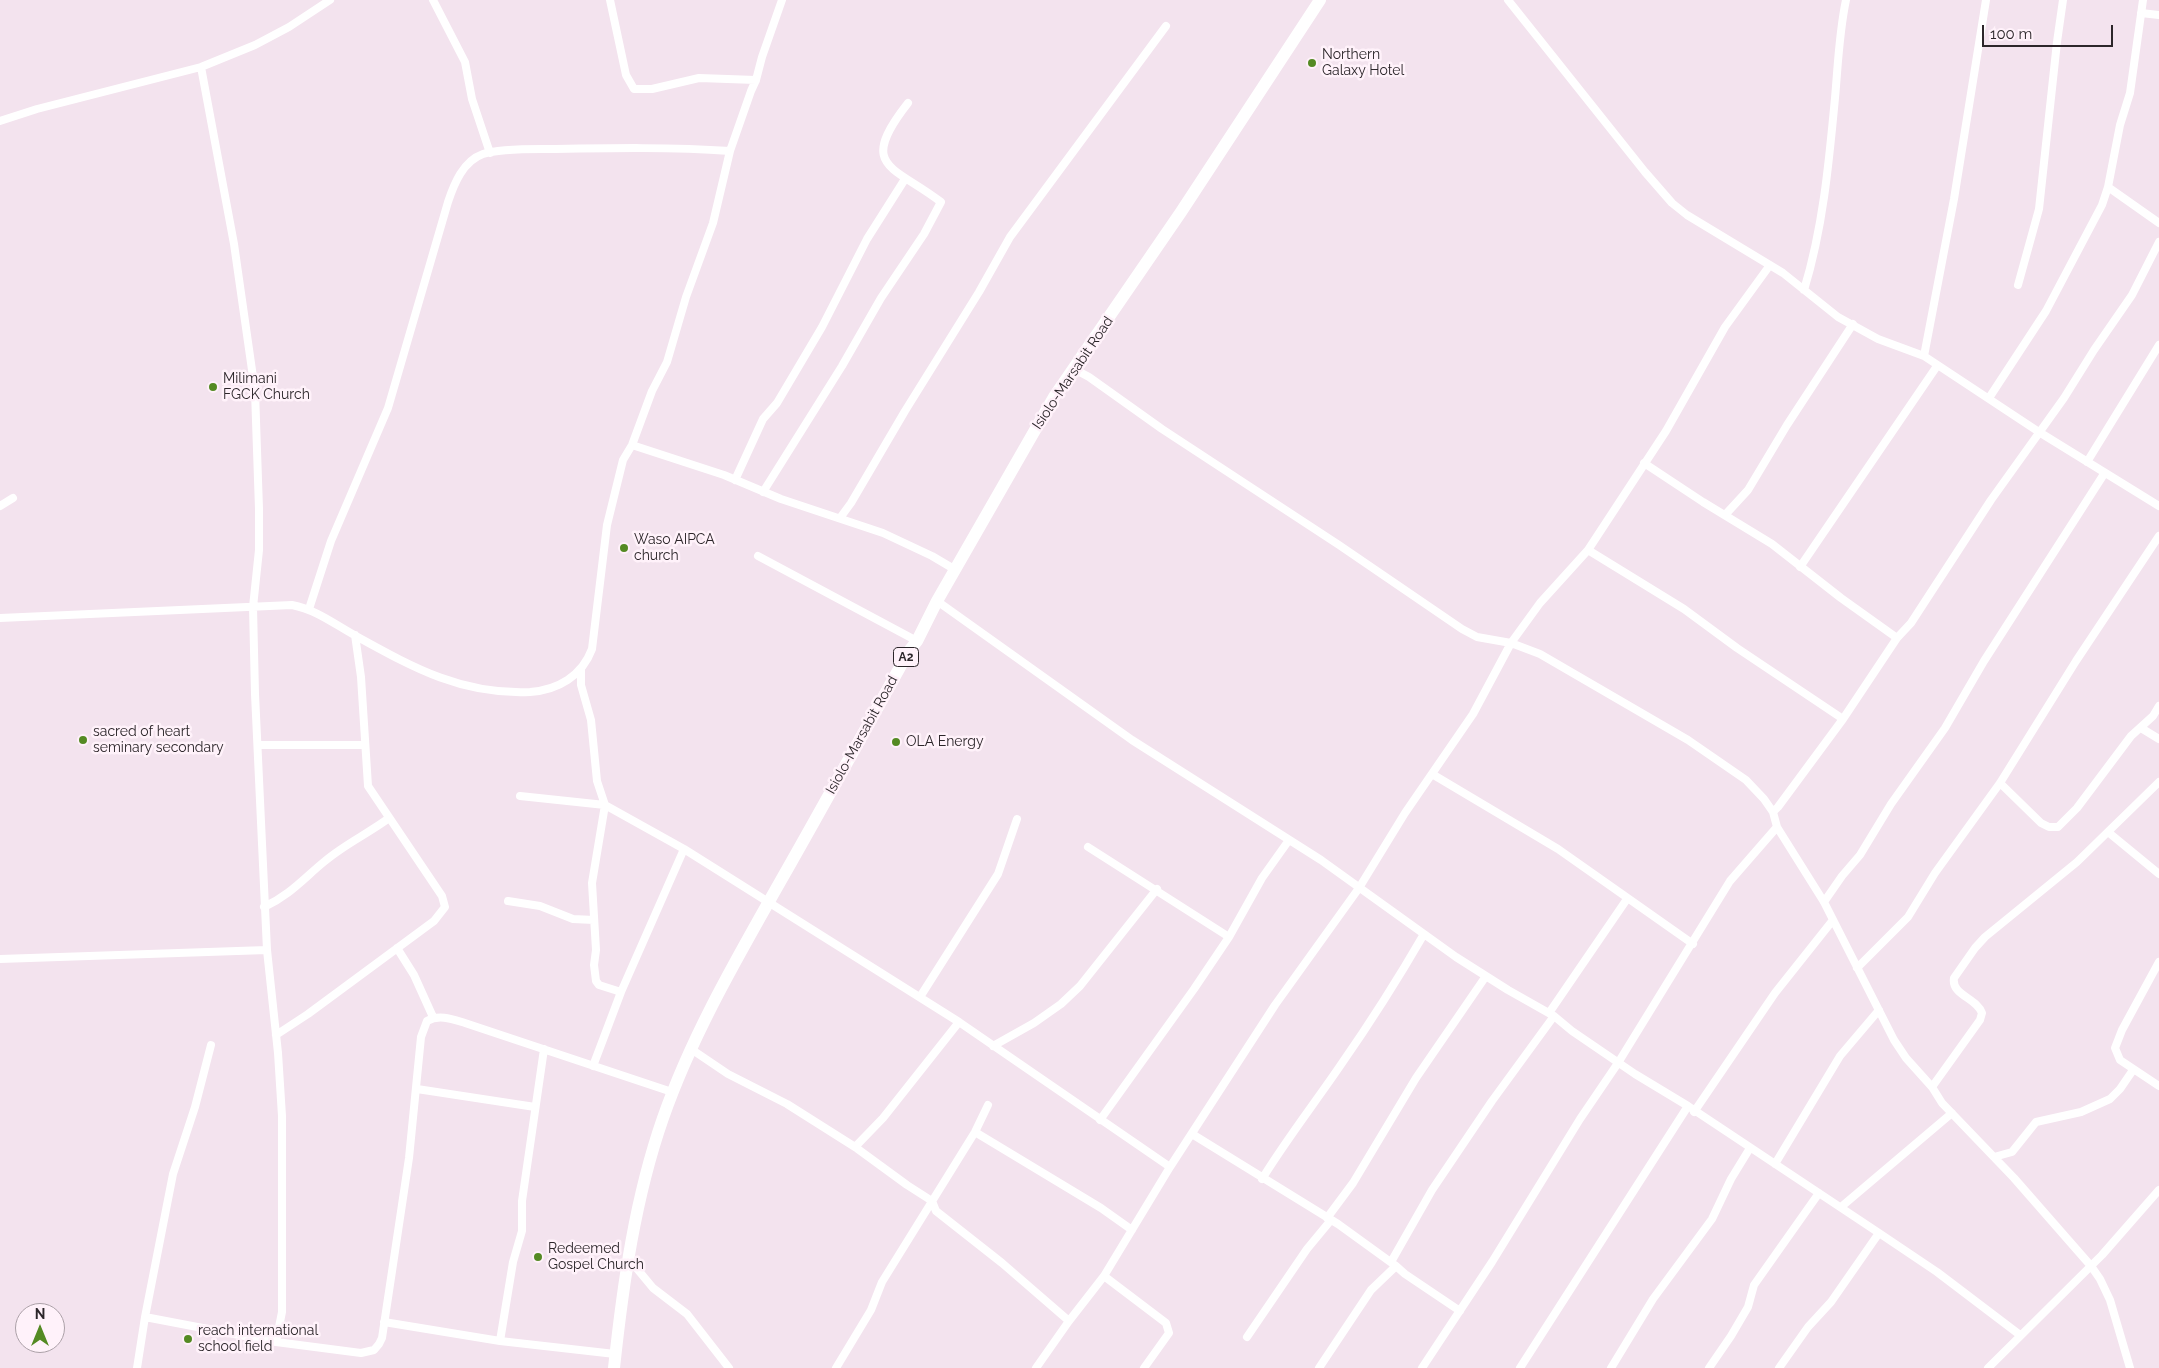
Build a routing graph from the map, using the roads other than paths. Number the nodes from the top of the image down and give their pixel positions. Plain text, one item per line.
1 (330, 0) edge
2 (433, 0) edge
3 (610, 0) edge
4 (782, 0) edge
5 (1320, 0) edge
6 (1508, 0) edge
7 (1846, 0) edge
8 (1986, 0) edge
9 (2063, 0) edge
10 (2143, 0) edge
11 (2141, 13) junction
12 (2159, 15) edge
13 (1166, 26) dead end
14 (201, 67) junction
15 (756, 80) junction
16 (908, 104) dead end
17 (0, 121) edge
18 (730, 151) junction
19 (490, 153) junction
20 (904, 178) junction
21 (2108, 187) junction
22 (2159, 223) edge
23 (2159, 242) edge
24 (1770, 265) junction
25 (2018, 285) dead end
26 (1804, 290) junction
27 (1854, 324) junction
28 (2159, 345) edge
29 (1924, 356) junction
30 (1937, 366) junction
31 (1074, 369) junction
32 (1989, 398) junction
33 (2039, 432) junction
34 (632, 445) junction
35 (1644, 462) junction
36 (2088, 462) junction
37 (2104, 474) junction
38 (735, 480) junction
39 (763, 492) junction
40 (13, 498) dead end
41 (0, 506) edge
42 (2159, 506) edge
43 (1725, 515) junction
44 (840, 518) junction
45 (2159, 536) edge
46 (1588, 550) junction
47 (758, 556) dead end
48 (1800, 567) junction
49 (954, 569) junction
50 (937, 601) junction
51 (253, 607) junction
52 (310, 609) junction
53 (0, 618) edge
54 (356, 636) junction
55 (1897, 638) junction
56 (917, 641) junction
57 (1511, 643) junction
58 (581, 669) junction
59 (2159, 706) edge
60 (1843, 719) junction
61 (2141, 728) junction
62 (2159, 739) edge
63 (364, 745) junction
64 (258, 746) junction
65 (1432, 774) junction
66 (2159, 782) edge
67 (2000, 784) junction
68 (520, 796) dead end
69 (605, 805) junction
70 (1772, 812) junction
71 (389, 818) junction
72 (1017, 819) dead end
73 (1777, 827) junction
74 (2108, 832) junction
75 (1290, 840) junction
76 (1088, 847) dead end
77 (684, 849) junction
78 (2159, 874) edge
79 (1359, 888) junction
80 (1157, 889) junction
81 (1627, 899) junction
82 (508, 901) dead end
83 (769, 901) junction
84 (1824, 902) junction
85 (264, 907) junction
86 (594, 920) junction
87 (1833, 920) junction
88 (1424, 934) junction
89 (1229, 937) junction
90 (1693, 944) junction
91 (397, 948) junction
92 (266, 950) junction
93 (0, 958) edge
94 (2159, 962) edge
95 (1857, 968) junction
96 (1486, 976) junction
97 (621, 992) junction
98 (920, 997) junction
99 (1879, 1010) junction
100 (1551, 1014) junction
101 (433, 1017) junction
102 (959, 1022) junction
103 (276, 1035) junction
104 (211, 1045) dead end
105 (993, 1046) junction
106 (544, 1049) junction
107 (691, 1049) junction
108 (1618, 1063) junction
109 (593, 1066) junction
110 (2133, 1070) junction
111 (2159, 1086) edge
112 (1932, 1087) junction
113 (417, 1089) junction
114 (672, 1092) junction
115 (988, 1105) dead end
116 (535, 1107) junction
117 (1691, 1109) junction
118 (1952, 1113) junction
119 (1100, 1120) junction
120 (975, 1132) junction
121 (1192, 1134) junction
122 (855, 1147) junction
123 (1750, 1148) junction
124 (1994, 1157) junction
125 (1775, 1164) junction
126 (1170, 1167) junction
127 (1262, 1178) junction
128 (2159, 1190) edge
129 (1819, 1193) junction
130 (932, 1201) junction
131 (1841, 1207) junction
132 (1329, 1219) junction
133 (1132, 1230) junction
134 (1879, 1233) junction
135 (629, 1259) junction
136 (1393, 1264) junction
137 (2091, 1266) junction
138 (1104, 1276) junction
139 (1460, 1310) junction
140 (145, 1317) junction
141 (1069, 1321) junction
142 (384, 1322) junction
143 (2020, 1335) junction
144 (1247, 1337) dead end
145 (500, 1341) junction
146 (276, 1342) junction
147 (615, 1354) junction
148 (138, 1368) edge
149 (614, 1368) edge
150 (730, 1368) edge
151 (836, 1368) edge
152 (1036, 1368) edge
153 (1144, 1368) edge
154 (1318, 1368) edge
155 (1422, 1368) edge
156 (1520, 1368) edge
157 (1611, 1368) edge
158 (1709, 1368) edge
159 (1779, 1368) edge
160 (1988, 1368) edge
161 (2130, 1368) edge

1 - 14 street
2 - 19 street
3 - 15 street
4 - 15 street
5 - 31 highway, Isiolo-Marsabit Road / A2
6 - 24 street
7 - 26 street
8 - 29 street
9 - 25 street
10 - 11 street
11 - 12 street
11 - 21 street
13 - 44 street
14 - 17 street
14 - 51 street
15 - 18 street
16 - 20 street
18 - 19 street
18 - 34 street
19 - 52 street
20 - 38 street
20 - 39 street
21 - 22 street
21 - 32 street
23 - 33 street
24 - 26 street
24 - 35 street
26 - 27 street
27 - 29 street
27 - 43 street
28 - 36 street
29 - 30 street
30 - 32 street
30 - 48 street
31 - 49 highway, Isiolo-Marsabit Road / A2
31 - 57 street
32 - 33 street
33 - 36 street
33 - 55 street
34 - 38 street
34 - 58 street
35 - 43 street
35 - 46 street
36 - 37 street
37 - 42 street
37 - 84 street
38 - 39 street
39 - 44 street
40 - 41 street
43 - 48 street
44 - 49 street
45 - 67 street
46 - 57 street
46 - 60 street
47 - 56 street
48 - 55 street
49 - 50 highway, Isiolo-Marsabit Road / A2
50 - 56 highway, Isiolo-Marsabit Road / A2
50 - 75 street
51 - 52 street
51 - 53 street
51 - 64 street
52 - 54 street
54 - 58 street
54 - 63 street
55 - 60 street
56 - 83 highway, Isiolo-Marsabit Road / A2
57 - 65 street
57 - 70 street
58 - 69 street
59 - 61 street
60 - 70 street
61 - 62 street
61 - 67 street
63 - 64 street
63 - 71 street
64 - 85 street
65 - 79 street
65 - 81 street
66 - 74 street
67 - 95 street
68 - 69 street
69 - 77 street
69 - 86 street
70 - 73 street
71 - 85 street
71 - 91 street
72 - 98 street
73 - 84 street
73 - 90 street
74 - 78 street
74 - 112 street
75 - 79 street
75 - 89 street
76 - 80 street
77 - 83 street
77 - 97 street
79 - 88 street
79 - 121 street
80 - 89 street
80 - 105 street
81 - 90 street
81 - 100 street
82 - 86 street
83 - 98 street
83 - 107 highway, Isiolo-Marsabit Road / A2
84 - 87 street
85 - 92 street
86 - 97 street
87 - 95 street
87 - 117 street
88 - 96 street
88 - 127 street
89 - 119 street
90 - 108 street
91 - 101 street
91 - 103 street
92 - 93 street
92 - 103 street
94 - 110 street
95 - 99 street
96 - 100 street
96 - 132 street
97 - 109 street
98 - 102 street
99 - 112 street
99 - 125 street
100 - 108 street
100 - 136 street
101 - 106 street
101 - 113 street
102 - 105 street
102 - 122 street
103 - 146 street
104 - 140 street
105 - 119 street
106 - 109 street
106 - 116 street
107 - 114 highway, Isiolo-Marsabit Road / A2
107 - 122 street
108 - 117 street
108 - 139 street
109 - 114 street
110 - 111 street
110 - 124 street
112 - 118 street
113 - 116 street
113 - 142 street
114 - 135 highway, Isiolo-Marsabit Road / A2
115 - 120 street
116 - 145 street
117 - 123 street
117 - 156 street
118 - 124 street
118 - 131 street
119 - 126 street
120 - 130 street
120 - 133 street
121 - 126 street
121 - 127 street
122 - 130 street
123 - 125 street
123 - 157 street
124 - 137 street
125 - 129 street
126 - 133 street
127 - 132 street
128 - 137 street
129 - 131 street
129 - 158 street
130 - 141 street
130 - 151 street
131 - 134 street
132 - 136 street
132 - 144 street
133 - 138 street
134 - 143 street
134 - 159 street
135 - 147 highway, Isiolo-Marsabit Road / A2
135 - 150 street
136 - 139 street
136 - 154 street
137 - 143 street
137 - 161 street
138 - 141 street
138 - 153 street
139 - 155 street
140 - 146 street
140 - 148 street
141 - 152 street
142 - 145 street
142 - 146 street
143 - 160 street
145 - 147 street
147 - 149 highway, Isiolo-Marsabit Road / A2

